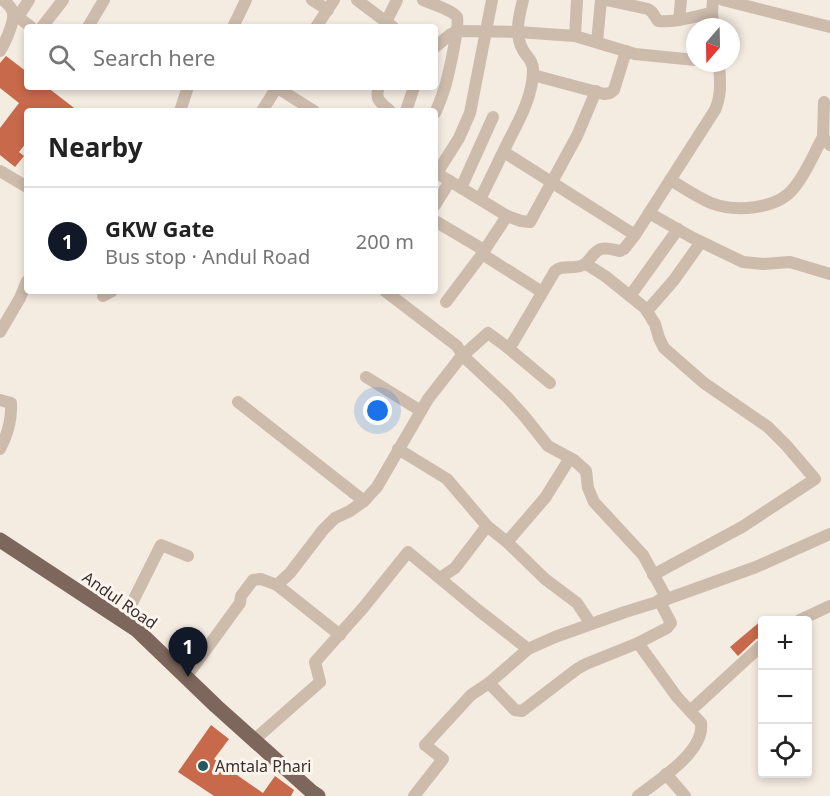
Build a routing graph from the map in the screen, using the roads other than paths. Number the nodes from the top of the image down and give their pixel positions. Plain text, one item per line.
1 (3, 0) edge
2 (29, 0) edge
3 (63, 0) edge
4 (104, 0) edge
5 (246, 0) edge
6 (312, 0) edge
7 (357, 0) edge
8 (397, 0) edge
9 (423, 0) edge
10 (492, 0) edge
11 (524, 0) edge
12 (577, 0) edge
13 (601, 0) edge
14 (606, 0) edge
15 (681, 0) edge
16 (723, 0) edge
17 (331, 5) edge
18 (653, 6) edge
19 (713, 6) edge
20 (15, 15) junction
21 (679, 20) junction
22 (27, 24) edge
23 (44, 24) edge
24 (90, 24) edge
25 (234, 24) edge
26 (318, 24) edge
27 (389, 24) edge
28 (830, 27) edge
29 (457, 31) junction
30 (485, 31) junction
31 (518, 32) junction
32 (575, 36) junction
33 (597, 42) junction
34 (438, 45) edge
35 (0, 51) edge
36 (626, 51) junction
37 (686, 59) edge
38 (720, 72) edge
39 (532, 75) junction
40 (187, 90) edge
41 (274, 90) edge
42 (281, 90) edge
43 (378, 90) edge
44 (413, 90) edge
45 (596, 91) junction
46 (824, 102) dead end
47 (181, 108) edge
48 (264, 108) edge
49 (309, 108) edge
50 (387, 108) edge
51 (407, 108) edge
52 (437, 108) edge
53 (494, 117) dead end
54 (826, 141) edge
55 (504, 152) junction
56 (438, 170) edge
57 (0, 171) edge
58 (438, 174) edge
59 (670, 180) junction
60 (450, 181) junction
61 (553, 182) junction
62 (24, 185) edge
63 (461, 188) junction
64 (480, 199) junction
65 (438, 200) edge
66 (649, 213) junction
67 (507, 216) junction
68 (438, 223) edge
69 (678, 230) junction
70 (635, 235) junction
71 (701, 242) junction
72 (483, 252) junction
73 (586, 264) junction
74 (830, 274) edge
75 (24, 290) edge
76 (542, 292) junction
77 (388, 294) edge
78 (630, 297) junction
79 (446, 302) dead end
80 (647, 311) junction
81 (0, 332) edge
82 (507, 347) junction
83 (463, 356) junction
84 (366, 377) dead end
85 (550, 383) dead end
86 (0, 400) edge
87 (238, 402) dead end
88 (421, 411) junction
89 (0, 449) edge
90 (398, 449) junction
91 (570, 458) junction
92 (364, 501) junction
93 (487, 526) junction
94 (830, 534) edge
95 (0, 540) edge
96 (507, 542) junction
97 (188, 556) dead end
98 (653, 575) junction
99 (440, 578) junction
100 (277, 585) junction
101 (663, 599) junction
102 (830, 606) edge
103 (810, 616) edge
104 (123, 621) junction
105 (591, 624) junction
106 (340, 635) junction
107 (638, 644) junction
108 (528, 649) junction
109 (758, 649) edge
110 (186, 677) junction
111 (489, 683) junction
112 (690, 711) junction
113 (254, 740) junction
114 (666, 774) junction
115 (421, 794) edge
116 (318, 796) edge
117 (638, 796) edge
118 (685, 796) edge

1 - 20 street
2 - 20 street
3 - 23 street
4 - 24 street
5 - 25 street
6 - 17 street
7 - 27 street
8 - 27 street
9 - 29 street
10 - 30 street
11 - 31 street
12 - 32 street
13 - 33 street
14 - 18 street
15 - 21 street
16 - 28 street
17 - 26 street
18 - 21 street
19 - 21 street
20 - 22 street
20 - 35 street
29 - 30 street
29 - 34 street
29 - 52 street
30 - 31 street
30 - 56 street
31 - 32 street
31 - 39 street
32 - 33 street
33 - 36 street
36 - 37 street
36 - 45 street
38 - 59 street
39 - 45 street
39 - 55 street
40 - 47 street
41 - 48 street
42 - 49 street
43 - 50 street
44 - 51 street
45 - 61 street
46 - 54 street
53 - 63 street
54 - 59 street
55 - 61 street
55 - 64 street
57 - 62 street
58 - 60 street
59 - 66 street
60 - 63 street
60 - 65 street
61 - 67 street
61 - 70 street
63 - 64 street
64 - 67 street
66 - 69 street
66 - 70 street
67 - 72 street
68 - 72 street
69 - 71 street
69 - 78 street
70 - 73 street
71 - 74 street
71 - 80 street
72 - 76 street
72 - 79 street
73 - 76 street
73 - 78 street
75 - 81 street
76 - 82 street
77 - 83 street
78 - 80 street
80 - 98 street
82 - 83 street
82 - 85 street
83 - 88 street
83 - 91 street
84 - 88 street
86 - 89 street
87 - 92 street
88 - 90 street
90 - 92 street
90 - 93 street
91 - 96 street
91 - 98 street
92 - 100 street
93 - 96 street
93 - 99 street
94 - 101 street
95 - 104 main road, Andul Road
96 - 105 street
97 - 104 street
98 - 101 street
99 - 106 street
99 - 108 street
100 - 106 street
100 - 110 street
101 - 105 street
101 - 107 street
102 - 103 street
104 - 110 main road, Andul Road
105 - 108 street
106 - 113 street
107 - 111 street
107 - 112 street
108 - 111 street
109 - 112 street
110 - 113 main road, Andul Road
111 - 115 street
112 - 114 street
113 - 116 main road, Andul Road
114 - 117 street
114 - 118 street

